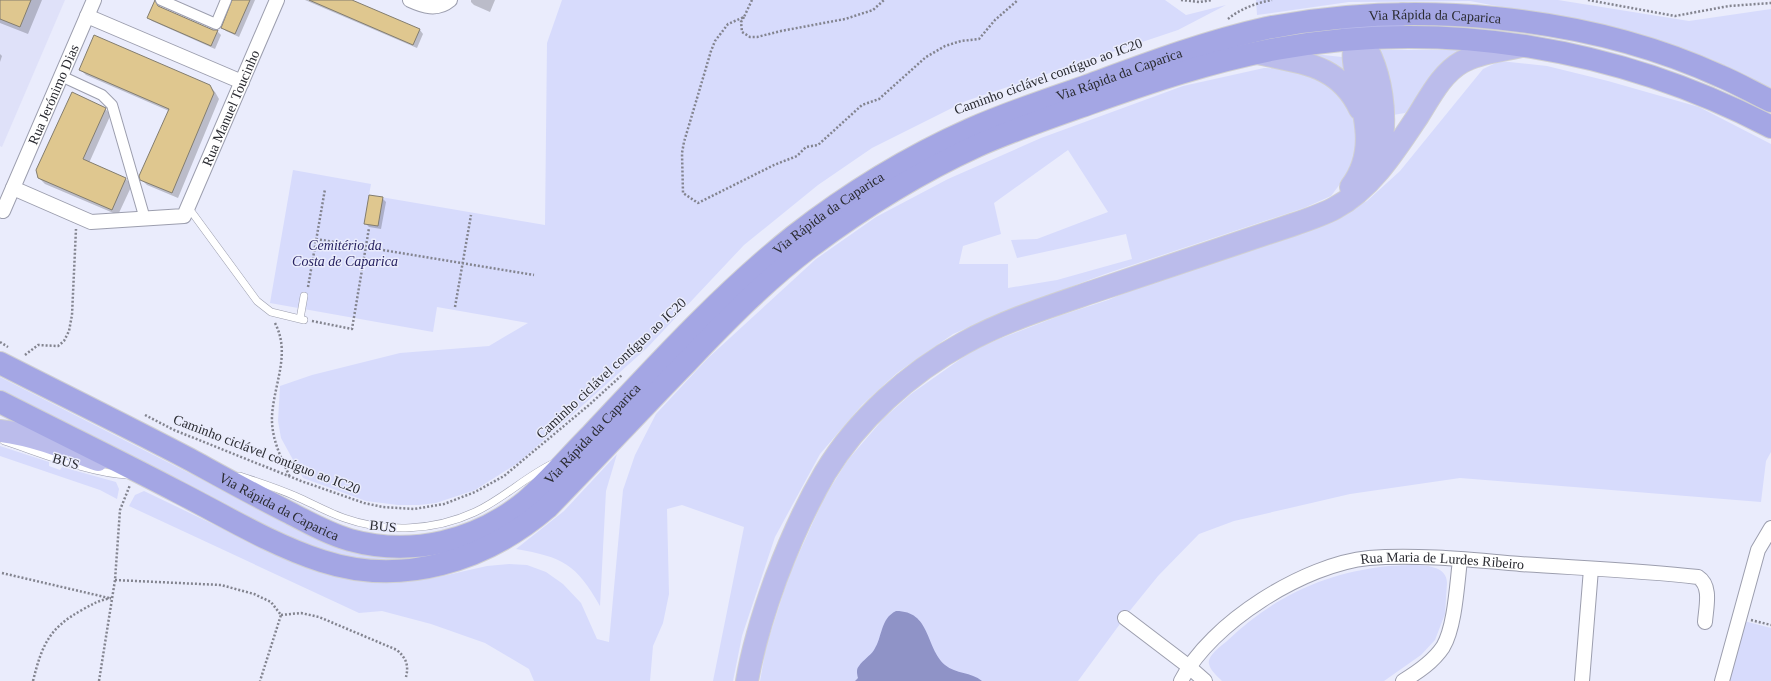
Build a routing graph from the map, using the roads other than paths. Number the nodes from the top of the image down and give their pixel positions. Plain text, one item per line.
1 (94, 0) edge
2 (161, 0) edge
3 (226, 0) edge
4 (277, 0) edge
5 (410, 0) edge
6 (450, 0) edge
7 (1407, 13) junction
8 (87, 16) junction
9 (1302, 22) junction
10 (1524, 46) junction
11 (1356, 48) junction
12 (1258, 53) junction
13 (61, 76) junction
14 (242, 82) junction
15 (1771, 101) edge
16 (1424, 106) junction
17 (1375, 124) junction
18 (1771, 127) edge
19 (13, 188) junction
20 (1354, 194) junction
21 (3, 211) dead end
22 (186, 211) junction
23 (145, 218) junction
24 (1311, 218) junction
25 (304, 296) dead end
26 (6, 356) edge
27 (0, 402) edge
28 (0, 432) edge
29 (0, 440) edge
30 (134, 475) junction
31 (1771, 528) edge
32 (270, 540) junction
33 (1460, 560) junction
34 (1591, 569) junction
35 (1125, 618) dead end
36 (1705, 622) dead end
37 (1188, 666) junction
38 (747, 681) edge
39 (1180, 681) edge
40 (1205, 681) edge
41 (1404, 681) edge
42 (1582, 681) edge
43 (1722, 681) edge

1 - 8 street, Rua Jerónimo Dias
2 - 3 street
4 - 14 street, Rua Manuel Toucinho
5 - 6 street
7 - 9 highway, Via Rápida da Caparica
7 - 11 main road
7 - 15 highway, Via Rápida da Caparica
8 - 13 street, Rua Jerónimo Dias
8 - 14 street
9 - 11 main road
9 - 26 highway, Via Rápida da Caparica
10 - 11 highway, Via Rápida da Caparica
10 - 16 main road
10 - 18 highway, Via Rápida da Caparica
11 - 12 highway, Via Rápida da Caparica
11 - 17 main road
12 - 17 main road
12 - 32 highway, Via Rápida da Caparica
13 - 19 street, Rua Jerónimo Dias
13 - 23 street
14 - 22 street, Rua Manuel Toucinho
16 - 17 main road
16 - 20 main road
17 - 20 main road
17 - 24 main road
19 - 21 street, Rua Jerónimo Dias
19 - 23 street
20 - 24 main road
22 - 23 street
22 - 25 lane
24 - 38 main road
27 - 32 highway, Via Rápida da Caparica
28 - 30 main road
29 - 30 lane, BUS
30 - 32 main road
31 - 43 street
33 - 34 street, Rua Maria de Lurdes Ribeiro
33 - 37 street, Rua Maria de Lurdes Ribeiro
33 - 41 street
34 - 36 street, Rua Maria de Lurdes Ribeiro
34 - 42 street
35 - 37 street
37 - 39 street, Rua Maria de Lurdes Ribeiro
37 - 40 street

